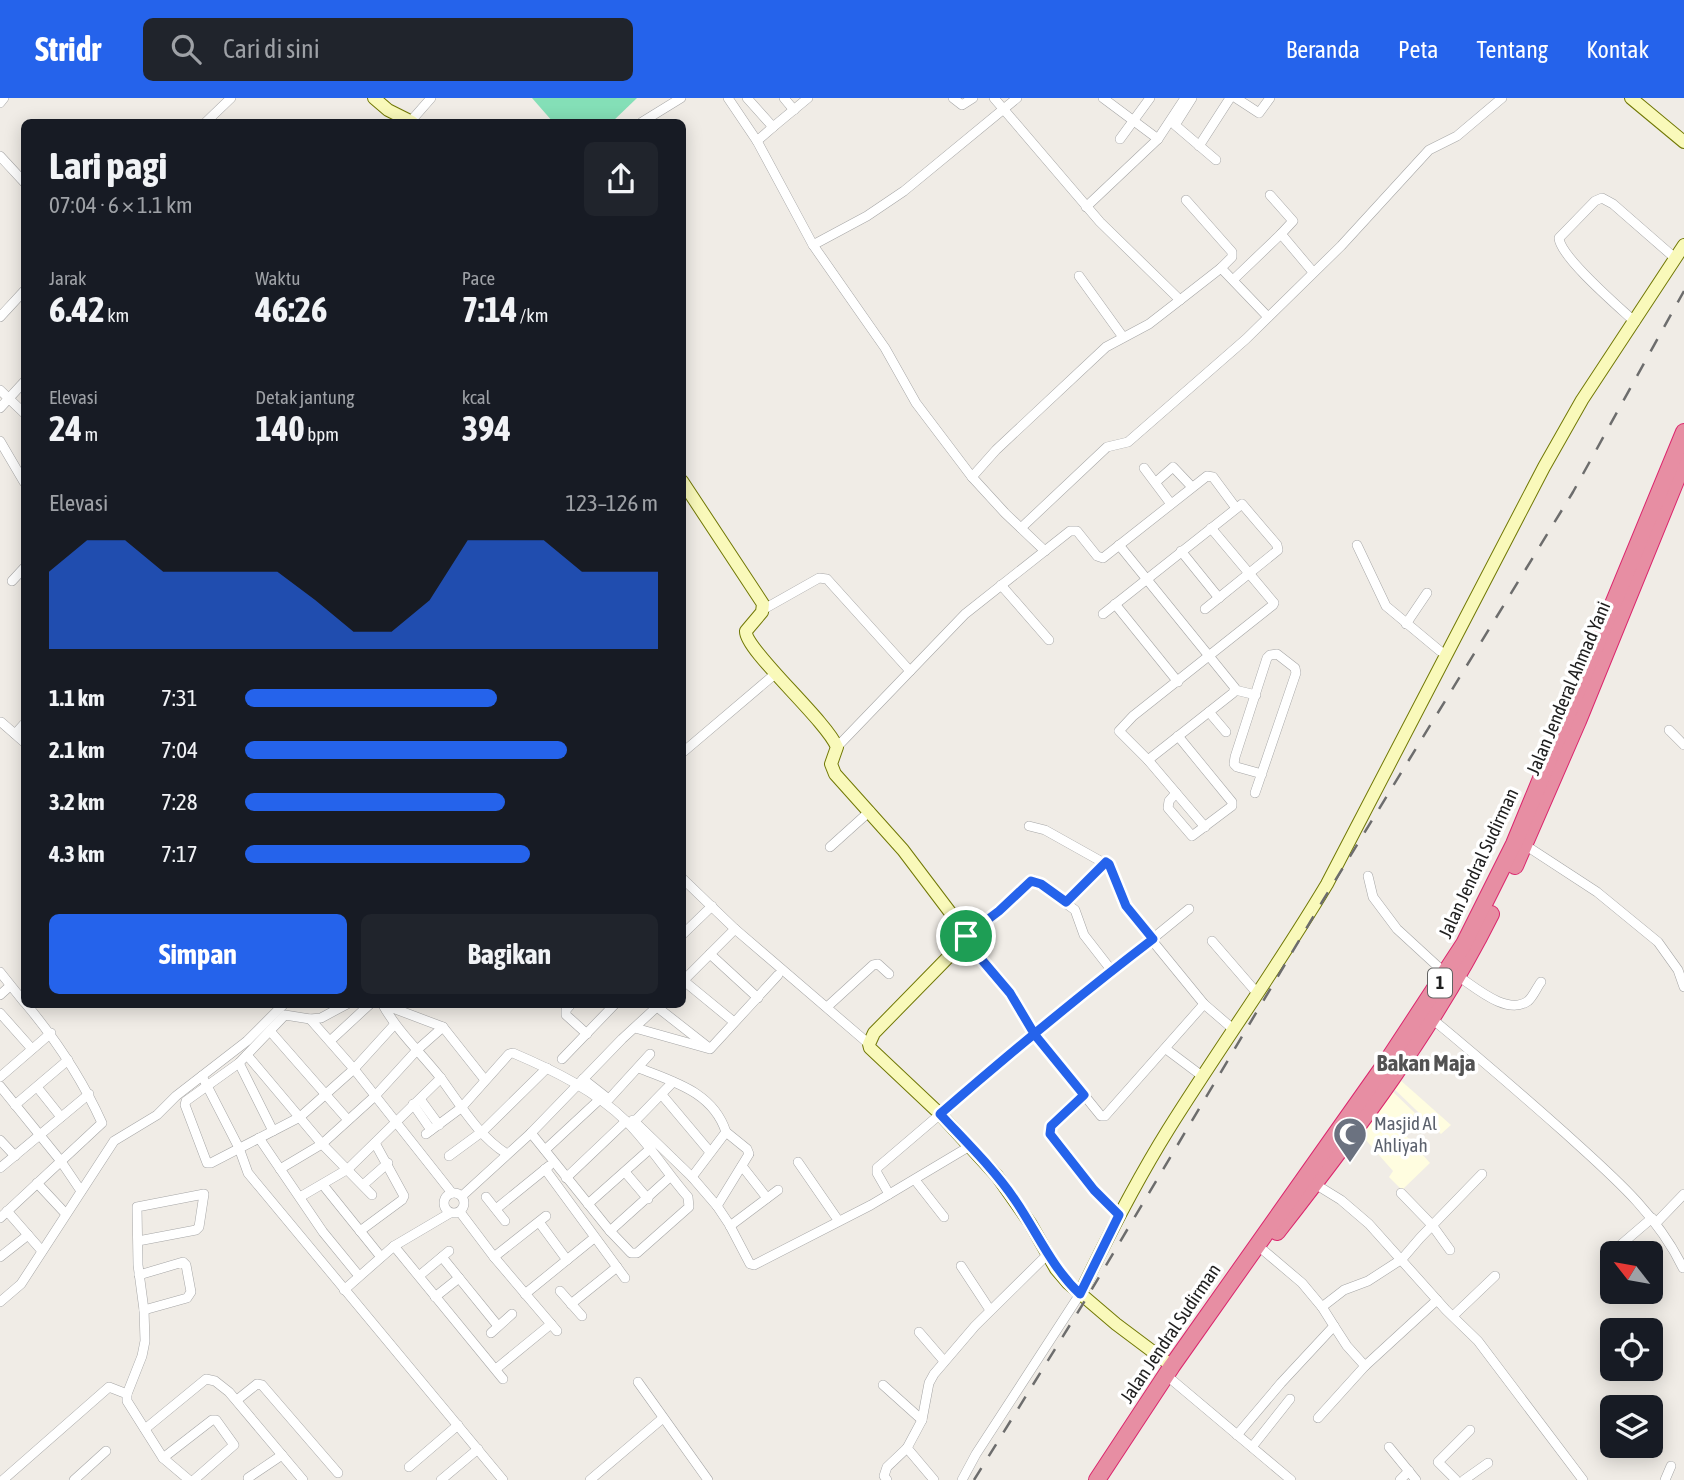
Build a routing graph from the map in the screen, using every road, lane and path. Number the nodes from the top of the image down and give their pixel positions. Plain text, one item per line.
1 (4, 98) edge
2 (231, 98) edge
3 (374, 98) edge
4 (431, 98) edge
5 (681, 98) edge
6 (728, 98) edge
7 (747, 98) edge
8 (784, 98) edge
9 (808, 98) edge
10 (953, 98) edge
11 (973, 98) edge
12 (994, 98) edge
13 (1017, 98) edge
14 (1103, 98) edge
15 (1150, 98) edge
16 (1185, 98) edge
17 (1192, 98) edge
18 (1230, 98) edge
19 (1236, 98) edge
20 (1270, 98) edge
21 (1503, 98) edge
22 (1631, 98) edge
23 (0, 103) edge
24 (1004, 109) junction
25 (794, 110) junction
26 (209, 119) edge
27 (405, 119) edge
28 (414, 119) edge
29 (647, 119) edge
30 (1134, 122) junction
31 (773, 127) junction
32 (1120, 139) dead end
33 (1158, 139) junction
34 (757, 141) junction
35 (1684, 142) edge
36 (1199, 146) junction
37 (0, 156) edge
38 (1216, 160) dead end
39 (21, 179) edge
40 (1270, 195) dead end
41 (1186, 200) dead end
42 (1087, 207) junction
43 (1281, 234) junction
44 (813, 245) junction
45 (1684, 245) edge
46 (1676, 259) junction
47 (1222, 268) junction
48 (1313, 272) junction
49 (1079, 276) dead end
50 (1233, 280) junction
51 (21, 294) edge
52 (1180, 300) junction
53 (0, 317) edge
54 (1268, 317) junction
55 (1635, 322) junction
56 (1123, 337) junction
57 (21, 385) edge
58 (0, 390) edge
59 (9, 398) junction
60 (0, 408) edge
61 (21, 410) edge
62 (1684, 432) edge
63 (0, 441) edge
64 (12, 458) junction
65 (1684, 461) edge
66 (21, 467) edge
67 (1144, 468) dead end
68 (21, 476) edge
69 (972, 477) junction
70 (1156, 482) junction
71 (1192, 487) junction
72 (686, 489) edge
73 (1171, 504) junction
74 (1236, 508) junction
75 (1021, 528) junction
76 (1211, 528) junction
77 (1119, 545) junction
78 (1357, 545) dead end
79 (1045, 551) junction
80 (1181, 551) junction
81 (21, 571) edge
82 (1248, 574) junction
83 (1147, 579) junction
84 (12, 581) dead end
85 (1001, 585) junction
86 (1427, 593) dead end
87 (1219, 598) junction
88 (1115, 604) junction
89 (1205, 608) dead end
90 (764, 609) junction
91 (1103, 614) dead end
92 (1406, 624) junction
93 (1458, 631) junction
94 (1049, 640) dead end
95 (1440, 651) junction
96 (1210, 656) junction
97 (911, 671) junction
98 (1437, 671) junction
99 (775, 674) junction
100 (1178, 682) junction
101 (1235, 690) junction
102 (1256, 695) junction
103 (1209, 712) junction
104 (1, 722) edge
105 (21, 727) edge
106 (1669, 730) dead end
107 (1226, 732) dead end
108 (15, 734) junction
109 (1178, 736) junction
110 (21, 739) edge
111 (1684, 745) edge
112 (837, 747) junction
113 (686, 750) edge
114 (1148, 760) junction
115 (1262, 774) junction
116 (1176, 793) junction
117 (1266, 795) dead end
118 (870, 811) junction
119 (1029, 826) dead end
120 (1205, 827) junction
121 (1525, 845) junction
122 (830, 847) dead end
123 (1104, 863) junction
124 (1368, 876) dead end
125 (686, 882) edge
126 (1066, 902) junction
127 (712, 906) junction
128 (1189, 909) dead end
129 (735, 929) junction
130 (686, 931) edge
131 (966, 938) junction
132 (1153, 939) junction
133 (1212, 941) dead end
134 (710, 954) junction
135 (1112, 971) junction
136 (0, 972) edge
137 (889, 974) dead end
138 (778, 975) dead end
139 (1452, 975) junction
140 (686, 979) edge
141 (1541, 982) dead end
142 (686, 984) edge
143 (10, 986) junction
144 (1684, 987) edge
145 (1257, 993) junction
146 (0, 995) edge
147 (21, 998) edge
148 (758, 998) junction
149 (1204, 1004) junction
150 (827, 1007) junction
151 (29, 1008) edge
152 (280, 1008) edge
153 (340, 1008) edge
154 (366, 1008) edge
155 (384, 1008) edge
156 (393, 1008) edge
157 (568, 1008) edge
158 (611, 1008) edge
159 (656, 1008) edge
160 (660, 1008) edge
161 (0, 1013) edge
162 (1432, 1018) junction
163 (310, 1020) junction
164 (734, 1023) junction
165 (394, 1025) junction
166 (443, 1027) junction
167 (635, 1028) junction
168 (1234, 1029) junction
169 (270, 1031) junction
170 (51, 1033) junction
171 (587, 1034) junction
172 (1035, 1035) junction
173 (330, 1041) junction
174 (869, 1044) junction
175 (32, 1049) junction
176 (710, 1049) junction
177 (1166, 1049) junction
178 (417, 1050) junction
179 (650, 1054) dead end
180 (247, 1055) junction
181 (562, 1059) dead end
182 (68, 1060) junction
183 (0, 1062) edge
184 (239, 1063) junction
185 (547, 1068) junction
186 (639, 1068) junction
187 (354, 1069) junction
188 (4, 1074) edge
189 (202, 1076) junction
190 (1202, 1076) junction
191 (440, 1078) junction
192 (485, 1080) junction
193 (579, 1082) junction
194 (673, 1082) junction
195 (0, 1086) edge
196 (208, 1086) junction
197 (37, 1087) junction
198 (325, 1093) junction
199 (89, 1094) junction
200 (662, 1095) junction
201 (1084, 1095) junction
202 (375, 1096) junction
203 (605, 1099) junction
204 (417, 1102) junction
205 (16, 1105) junction
206 (461, 1108) junction
207 (940, 1114) junction
208 (61, 1117) junction
209 (300, 1117) junction
210 (348, 1120) junction
211 (396, 1121) junction
212 (630, 1121) junction
213 (273, 1131) junction
214 (483, 1132) junction
215 (726, 1132) junction
216 (531, 1133) junction
217 (40, 1135) junction
218 (259, 1138) junction
219 (0, 1140) edge
220 (375, 1143) junction
221 (322, 1144) junction
222 (970, 1146) junction
223 (651, 1147) junction
224 (239, 1148) junction
225 (545, 1150) junction
226 (710, 1152) junction
227 (508, 1154) junction
228 (15, 1156) junction
229 (449, 1156) dead end
230 (60, 1160) junction
231 (798, 1162) dead end
232 (388, 1163) junction
233 (742, 1166) junction
234 (0, 1168) edge
235 (280, 1169) junction
236 (348, 1169) junction
237 (625, 1172) junction
238 (1482, 1174) dead end
239 (670, 1177) junction
240 (692, 1177) junction
241 (566, 1178) junction
242 (915, 1180) junction
243 (37, 1183) junction
244 (1315, 1184) junction
245 (323, 1185) junction
246 (363, 1185) junction
247 (778, 1190) dead end
248 (80, 1191) junction
249 (1402, 1193) dead end
250 (457, 1194) junction
251 (890, 1194) junction
252 (1684, 1194) edge
253 (372, 1195) dead end
254 (486, 1197) dead end
255 (300, 1198) junction
256 (767, 1198) junction
257 (648, 1199) junction
258 (588, 1204) junction
259 (716, 1206) junction
260 (496, 1209) junction
261 (455, 1212) junction
262 (65, 1213) junction
263 (4, 1214) edge
264 (1119, 1215) junction
265 (943, 1217) dead end
266 (838, 1220) junction
267 (505, 1221) dead end
268 (1654, 1221) junction
269 (1432, 1225) junction
270 (730, 1226) junction
271 (360, 1231) junction
272 (610, 1231) junction
273 (28, 1235) junction
274 (594, 1238) junction
275 (138, 1241) junction
276 (1626, 1241) edge
277 (394, 1246) junction
278 (1263, 1250) junction
279 (1450, 1250) dead end
280 (42, 1251) junction
281 (1049, 1253) junction
282 (1, 1254) edge
283 (381, 1257) junction
284 (494, 1258) junction
285 (1402, 1259) junction
286 (568, 1260) junction
287 (961, 1266) dead end
288 (617, 1268) junction
289 (1683, 1268) edge
290 (139, 1275) junction
291 (359, 1276) junction
292 (419, 1276) junction
293 (1495, 1276) dead end
294 (459, 1278) junction
295 (625, 1278) dead end
296 (344, 1290) junction
297 (560, 1291) dead end
298 (525, 1294) junction
299 (1080, 1294) junction
300 (435, 1297) junction
301 (1437, 1300) junction
302 (0, 1302) edge
303 (571, 1304) junction
304 (1322, 1307) junction
305 (144, 1310) junction
306 (990, 1310) junction
307 (512, 1314) dead end
308 (582, 1316) dead end
309 (1452, 1316) junction
310 (1334, 1326) junction
311 (919, 1332) dead end
312 (944, 1361) junction
313 (1365, 1366) junction
314 (496, 1369) junction
315 (1172, 1373) junction
316 (503, 1379) dead end
317 (638, 1382) dead end
318 (883, 1385) dead end
319 (122, 1392) junction
320 (1290, 1399) dead end
321 (237, 1400) junction
322 (663, 1418) junction
323 (1318, 1418) dead end
324 (922, 1420) junction
325 (458, 1425) junction
326 (145, 1429) junction
327 (1470, 1430) dead end
328 (1237, 1435) junction
329 (1252, 1447) junction
330 (1389, 1447) dead end
331 (907, 1448) junction
332 (478, 1449) junction
333 (106, 1451) dead end
334 (282, 1455) junction
335 (163, 1458) junction
336 (1488, 1462) dead end
337 (1671, 1466) dead end
338 (409, 1467) dead end
339 (1409, 1471) junction
340 (338, 1474) dead end
341 (496, 1478) edge
342 (247, 1479) edge
343 (3, 1480) edge
344 (74, 1480) edge
345 (192, 1480) edge
346 (303, 1480) edge
347 (441, 1480) edge
348 (590, 1480) edge
349 (708, 1480) edge
350 (887, 1480) edge
351 (934, 1480) edge
352 (962, 1480) edge
353 (1097, 1480) edge
354 (1104, 1480) edge
355 (1291, 1480) edge
356 (1400, 1480) edge
357 (1416, 1480) edge
358 (1456, 1480) edge
359 (1464, 1480) edge
360 (1583, 1480) edge
361 (1665, 1480) edge

1 - 23 street
2 - 26 street
3 - 27 street
4 - 28 street
5 - 29 street
6 - 34 street
7 - 31 street
8 - 25 street
9 - 25 street
10 - 11 street
12 - 24 street
13 - 24 street
14 - 30 street
15 - 30 street
16 - 33 street
17 - 36 street
18 - 36 street
19 - 20 street
21 - 48 street
22 - 35 street
24 - 42 street
24 - 44 street
25 - 31 street
30 - 32 street
30 - 33 street
31 - 34 street
33 - 42 street
34 - 44 street
36 - 38 street
37 - 39 street
40 - 43 street
41 - 47 street
42 - 52 street
43 - 48 street
43 - 50 street
44 - 69 street
45 - 46 street
46 - 55 street
46 - 55 street
47 - 50 street
47 - 52 street
48 - 54 street
49 - 56 street
50 - 54 street
51 - 53 street
52 - 56 street
54 - 75 street
55 - 93 street
56 - 69 street
57 - 59 street
58 - 59 street
59 - 60 street
59 - 61 street
62 - 139 highway, Jalan Jendral Sudirman / 1
63 - 64 street
64 - 66 street
64 - 68 street
65 - 121 highway, Jalan Jenderal Ahmad Yani / 1
67 - 70 street
69 - 75 street
70 - 71 street
70 - 73 street
71 - 73 street
71 - 74 street
72 - 90 street
73 - 77 street
74 - 76 street
74 - 82 street
75 - 79 street
76 - 80 street
76 - 82 street
77 - 79 street
77 - 83 street
78 - 92 street
79 - 85 street
80 - 83 street
80 - 87 street
81 - 84 street
82 - 87 street
82 - 96 street
83 - 88 street
83 - 96 street
85 - 94 street
85 - 97 street
86 - 92 street
87 - 89 street
88 - 91 street
88 - 100 street
90 - 97 street
90 - 99 street
92 - 95 street
93 - 95 street
93 - 98 street
95 - 98 street
96 - 100 street
96 - 101 street
97 - 112 street
98 - 145 street
99 - 112 street
99 - 113 street
100 - 114 street
101 - 102 street
101 - 103 street
102 - 115 street
102 - 115 street
103 - 107 street
103 - 109 street
104 - 108 street
105 - 108 street
106 - 111 street
108 - 110 street
109 - 114 street
109 - 120 street
112 - 118 street
114 - 116 street
115 - 117 street
116 - 120 street
116 - 120 street
118 - 122 street
118 - 131 street
119 - 123 street
121 - 139 highway, Jalan Jenderal Ahmad Yani / 1
121 - 144 street
123 - 126 street
123 - 132 street
124 - 139 street
125 - 127 street
126 - 131 street
126 - 135 street
127 - 129 street
127 - 130 street
128 - 132 street
129 - 134 street
129 - 150 street
131 - 172 street
131 - 174 street
132 - 135 street
132 - 149 street
133 - 145 street
134 - 140 street
134 - 148 street
135 - 172 street
136 - 143 street
137 - 150 street
138 - 148 street
139 - 141 street
139 - 162 highway, Jalan Jenderal Ahmad Yani / 1
139 - 315 highway, Jalan Jendral Sudirman / 1
142 - 164 street
143 - 146 street
143 - 147 street
145 - 168 street
148 - 164 street
149 - 168 street
149 - 177 street
150 - 174 street
151 - 170 street
152 - 189 street
153 - 163 street
154 - 173 street
155 - 165 street
156 - 166 street
157 - 171 street
158 - 171 street
159 - 167 street
160 - 176 street
161 - 175 street
162 - 244 highway, Jalan Jenderal Ahmad Yani / 1
162 - 268 street
163 - 169 street
163 - 173 street
164 - 176 street
165 - 178 street
165 - 187 street
166 - 178 street
166 - 192 street
167 - 176 street
167 - 193 street
168 - 190 street
169 - 180 street
169 - 198 street
170 - 175 street
170 - 182 street
171 - 181 street
172 - 201 street
172 - 207 street
173 - 187 street
174 - 207 street
175 - 188 street
177 - 190 street
177 - 201 street
178 - 191 street
178 - 202 street
179 - 186 street
180 - 184 street
180 - 209 street
182 - 197 street
182 - 199 street
183 - 188 street
184 - 196 street
184 - 213 street
185 - 192 street
185 - 193 street
185 - 214 street
186 - 194 street
186 - 203 street
187 - 198 street
187 - 202 street
189 - 196 street
189 - 248 street
190 - 264 street
191 - 204 street
191 - 206 street
192 - 206 street
193 - 203 street
193 - 216 street
194 - 200 street
194 - 215 street
195 - 205 street
196 - 224 street
196 - 224 street
197 - 205 street
197 - 208 street
198 - 209 street
198 - 210 street
199 - 208 street
199 - 230 street
200 - 212 street
200 - 226 street
201 - 264 street
202 - 210 street
202 - 211 street
203 - 212 street
203 - 225 street
204 - 206 street
204 - 211 street
205 - 217 street
206 - 214 street
207 - 222 street
207 - 251 street
208 - 217 street
209 - 213 street
209 - 221 street
210 - 221 street
211 - 220 street
211 - 250 street
212 - 223 street
212 - 240 street
212 - 241 street
213 - 218 street
214 - 227 street
214 - 229 street
215 - 226 street
215 - 233 street
216 - 225 street
216 - 227 street
217 - 228 street
217 - 230 street
218 - 224 street
218 - 235 street
219 - 228 street
220 - 232 street
220 - 236 street
221 - 235 street
221 - 236 street
222 - 242 street
222 - 281 street
223 - 237 street
223 - 239 street
224 - 296 street
225 - 241 street
226 - 240 street
227 - 250 street
228 - 234 street
230 - 243 street
230 - 248 street
231 - 266 street
232 - 246 street
232 - 271 street
233 - 256 street
233 - 259 street
235 - 255 street
236 - 245 street
236 - 246 street
237 - 257 street
237 - 258 street
238 - 269 street
239 - 257 street
239 - 272 street
240 - 259 street
241 - 258 street
242 - 251 street
242 - 265 street
243 - 262 street
243 - 263 street
244 - 278 highway, Jalan Jenderal Ahmad Yani / 1
244 - 285 street
245 - 255 street
245 - 271 street
246 - 253 street
247 - 256 street
248 - 262 street
249 - 269 street
250 - 261 street
250 - 261 street
251 - 266 street
252 - 268 street
254 - 260 street
255 - 291 street
256 - 270 street
257 - 272 street
258 - 272 street
259 - 270 street
260 - 267 street
260 - 274 street
261 - 277 street
261 - 284 street
262 - 280 street
263 - 273 street
264 - 299 street
266 - 270 street
268 - 276 street
268 - 289 street
269 - 279 street
269 - 285 street
271 - 283 street
273 - 280 street
273 - 282 street
274 - 286 street
274 - 288 street
275 - 275 street
275 - 290 street
277 - 283 street
277 - 292 street
278 - 304 street
278 - 315 highway, Jalan Jenderal Ahmad Yani / 1
280 - 302 street
281 - 299 street
281 - 306 street
283 - 291 street
284 - 286 street
284 - 298 street
285 - 301 street
285 - 304 street
286 - 298 street
287 - 306 street
288 - 295 street
288 - 303 street
290 - 305 street
290 - 305 street
291 - 296 street
292 - 294 street
292 - 300 street
293 - 309 street
294 - 300 street
294 - 307 street
296 - 325 street
297 - 303 street
298 - 314 street
299 - 315 street
299 - 352 street
300 - 314 street
301 - 309 street
301 - 313 street
303 - 308 street
304 - 310 street
305 - 319 street
306 - 312 street
309 - 360 street
310 - 313 street
310 - 328 street
311 - 312 street
312 - 324 street
313 - 323 street
314 - 316 street
315 - 328 street
315 - 353 highway, Jalan Jendral Sudirman / 1
315 - 354 highway, Jalan Jenderal Ahmad Yani / 1
317 - 322 street
318 - 324 street
319 - 326 street
319 - 343 street
320 - 329 street
321 - 326 street
321 - 334 street
321 - 340 street
322 - 348 street
322 - 349 street
324 - 331 street
325 - 332 street
325 - 338 street
326 - 335 street
327 - 358 street
328 - 329 street
329 - 355 street
330 - 339 street
331 - 350 street
331 - 351 street
332 - 341 street
332 - 347 street
333 - 344 street
334 - 342 street
334 - 346 street
335 - 345 street
335 - 345 street
336 - 359 street
337 - 361 street
339 - 356 street
339 - 357 street

